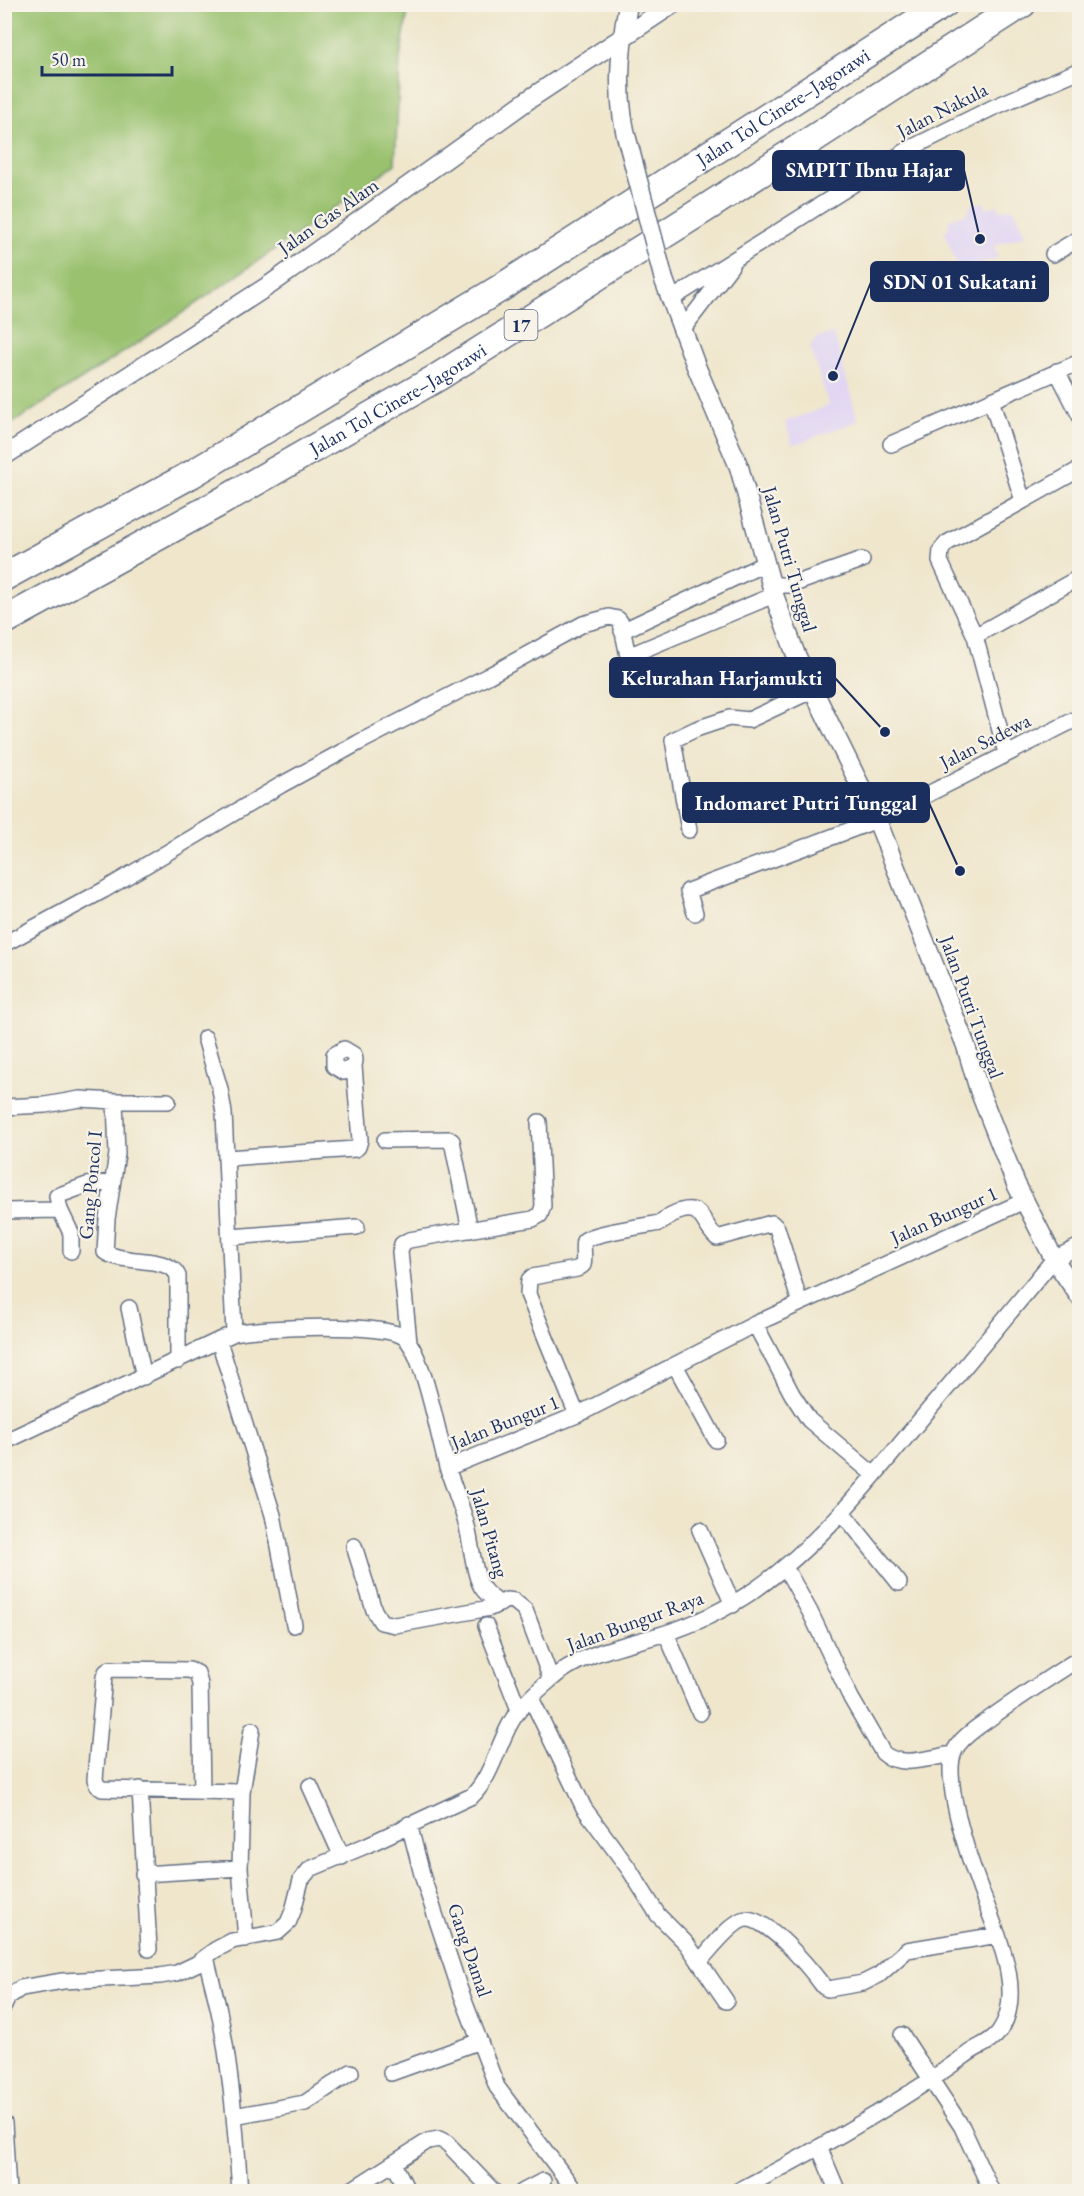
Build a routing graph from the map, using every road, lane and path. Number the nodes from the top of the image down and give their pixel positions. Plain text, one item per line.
1 (628, 4) edge
2 (673, 4) edge
3 (945, 4) edge
4 (1022, 4) edge
5 (622, 37) junction
6 (1080, 70) edge
7 (1080, 238) edge
8 (1053, 254) dead end
9 (739, 257) junction
10 (670, 300) junction
11 (682, 330) junction
12 (1080, 362) edge
13 (1057, 371) junction
14 (990, 400) junction
15 (1080, 416) edge
16 (891, 444) dead end
17 (4, 456) edge
18 (1080, 469) edge
19 (1023, 501) junction
20 (862, 560) dead end
21 (766, 563) junction
22 (4, 577) edge
23 (1080, 577) edge
24 (772, 590) junction
25 (4, 621) edge
26 (622, 631) junction
27 (975, 636) junction
28 (813, 690) junction
29 (1080, 717) edge
30 (1006, 753) junction
31 (877, 820) junction
32 (689, 830) dead end
33 (695, 913) dead end
34 (4, 944) edge
35 (205, 1038) dead end
36 (354, 1066) dead end
37 (115, 1101) junction
38 (168, 1101) dead end
39 (4, 1107) edge
40 (539, 1122) dead end
41 (385, 1140) dead end
42 (226, 1158) junction
43 (112, 1182) junction
44 (1024, 1202) junction
45 (60, 1210) junction
46 (4, 1211) edge
47 (357, 1227) dead end
48 (470, 1230) junction
49 (231, 1237) junction
50 (1080, 1246) edge
51 (71, 1251) dead end
52 (1054, 1259) junction
53 (1080, 1297) edge
54 (800, 1303) junction
55 (129, 1308) dead end
56 (755, 1324) junction
57 (234, 1333) junction
58 (219, 1341) junction
59 (409, 1342) junction
60 (178, 1361) junction
61 (672, 1367) junction
62 (144, 1377) junction
63 (577, 1415) junction
64 (712, 1441) dead end
65 (4, 1442) edge
66 (447, 1468) junction
67 (874, 1475) junction
68 (842, 1512) junction
69 (700, 1530) dead end
70 (354, 1546) dead end
71 (785, 1567) junction
72 (899, 1583) dead end
73 (500, 1604) junction
74 (733, 1605) junction
75 (294, 1625) dead end
76 (486, 1626) dead end
77 (666, 1633) junction
78 (1080, 1658) edge
79 (551, 1679) junction
80 (531, 1698) junction
81 (519, 1710) junction
82 (700, 1713) dead end
83 (252, 1730) dead end
84 (953, 1754) junction
85 (310, 1786) dead end
86 (140, 1789) junction
87 (202, 1790) junction
88 (242, 1792) junction
89 (409, 1824) junction
90 (342, 1857) junction
91 (240, 1868) junction
92 (143, 1874) junction
93 (998, 1935) junction
94 (246, 1939) junction
95 (149, 1949) dead end
96 (206, 1957) junction
97 (699, 1962) junction
98 (726, 2001) dead end
99 (4, 2006) edge
100 (902, 2035) dead end
101 (480, 2041) junction
102 (351, 2072) dead end
103 (391, 2073) dead end
104 (931, 2081) junction
105 (234, 2116) junction
106 (4, 2123) edge
107 (819, 2147) junction
108 (394, 2164) junction
109 (543, 2181) dead end
110 (8, 2192) edge
111 (240, 2192) edge
112 (348, 2192) edge
113 (408, 2192) edge
114 (494, 2192) edge
115 (522, 2192) edge
116 (576, 2192) edge
117 (736, 2192) edge
118 (838, 2192) edge
119 (992, 2192) edge

1 - 5 street, Jalan Putri Tunggal
2 - 5 street, Jalan Gas Alam
3 - 22 highway, Jalan Tol Cinere–Jagorawi / 17
4 - 25 highway, Jalan Tol Cinere–Jagorawi / 17
5 - 10 street, Jalan Putri Tunggal, bridge
5 - 17 street, Jalan Gas Alam
6 - 9 street, Jalan Nakula
7 - 8 street
9 - 10 street, Jalan Nakula
9 - 11 street, Jalan Nakula
10 - 11 street, Jalan Putri Tunggal
11 - 21 street, Jalan Putri Tunggal
12 - 13 street
13 - 14 street
13 - 15 street
14 - 16 street
14 - 19 street
18 - 19 street
19 - 27 street
20 - 24 street
21 - 24 street, Jalan Putri Tunggal
21 - 26 street
23 - 27 street
24 - 26 street
24 - 28 street, Jalan Putri Tunggal
26 - 34 street
27 - 30 street
28 - 31 street, Jalan Putri Tunggal
28 - 32 street
29 - 30 street, Jalan Sadewa
30 - 31 street, Jalan Sadewa
31 - 33 street, Jalan Sadewa
31 - 44 street, Jalan Putri Tunggal
35 - 42 street
36 - 42 street
37 - 38 street
37 - 39 street
37 - 43 street, Gang Poncol I
40 - 48 street
41 - 48 street
42 - 49 street
43 - 45 street
43 - 60 street, Gang Poncol I
44 - 52 street, Jalan Putri Tunggal
44 - 54 street, Jalan Bungur 1
45 - 46 street
45 - 51 street
47 - 49 street
48 - 59 street, Jalan Bungur 1
49 - 57 street
50 - 52 street
52 - 53 street, Jalan Putri Tunggal
52 - 67 street, Jalan Bungur Raya
54 - 56 street, Jalan Bungur 1
54 - 63 street
55 - 62 street
56 - 61 street, Jalan Bungur 1
56 - 67 street
57 - 58 street
57 - 59 street
58 - 60 street
58 - 75 street
59 - 66 street, Jalan Bungur 1
60 - 62 street
61 - 63 street, Jalan Bungur 1
61 - 64 street
62 - 65 street
63 - 66 street, Jalan Bungur 1
66 - 73 street, Jalan Pitang
67 - 68 street, Jalan Bungur Raya
68 - 71 street, Jalan Bungur Raya
68 - 72 street
69 - 74 street
70 - 73 street
71 - 74 street, Jalan Bungur Raya
71 - 84 street
73 - 79 street
74 - 77 street, Jalan Bungur Raya
76 - 81 street
77 - 79 street, Jalan Bungur Raya
77 - 82 street
78 - 84 street
79 - 80 street, Jalan Bungur Raya
80 - 81 street, Jalan Bungur Raya
80 - 97 street
81 - 89 street, Jalan Bungur Raya
83 - 88 street
84 - 93 street
85 - 90 street
86 - 87 street
86 - 87 street
86 - 92 street
87 - 88 street
88 - 91 street
89 - 90 street, Jalan Bungur Raya
89 - 101 street, Gang Damal
90 - 94 street, Jalan Bungur Raya
91 - 92 street
91 - 94 street
92 - 95 street
93 - 97 street
93 - 104 street
94 - 96 street, Jalan Bungur Raya
96 - 99 street, Jalan Bungur Raya
96 - 105 street
97 - 98 street
100 - 104 street
101 - 103 street
101 - 116 street, Gang Damal
102 - 105 street
104 - 107 street
104 - 119 street
105 - 111 street
106 - 110 street
107 - 117 street
107 - 118 street
108 - 112 street
108 - 113 street
108 - 114 street
109 - 115 street

